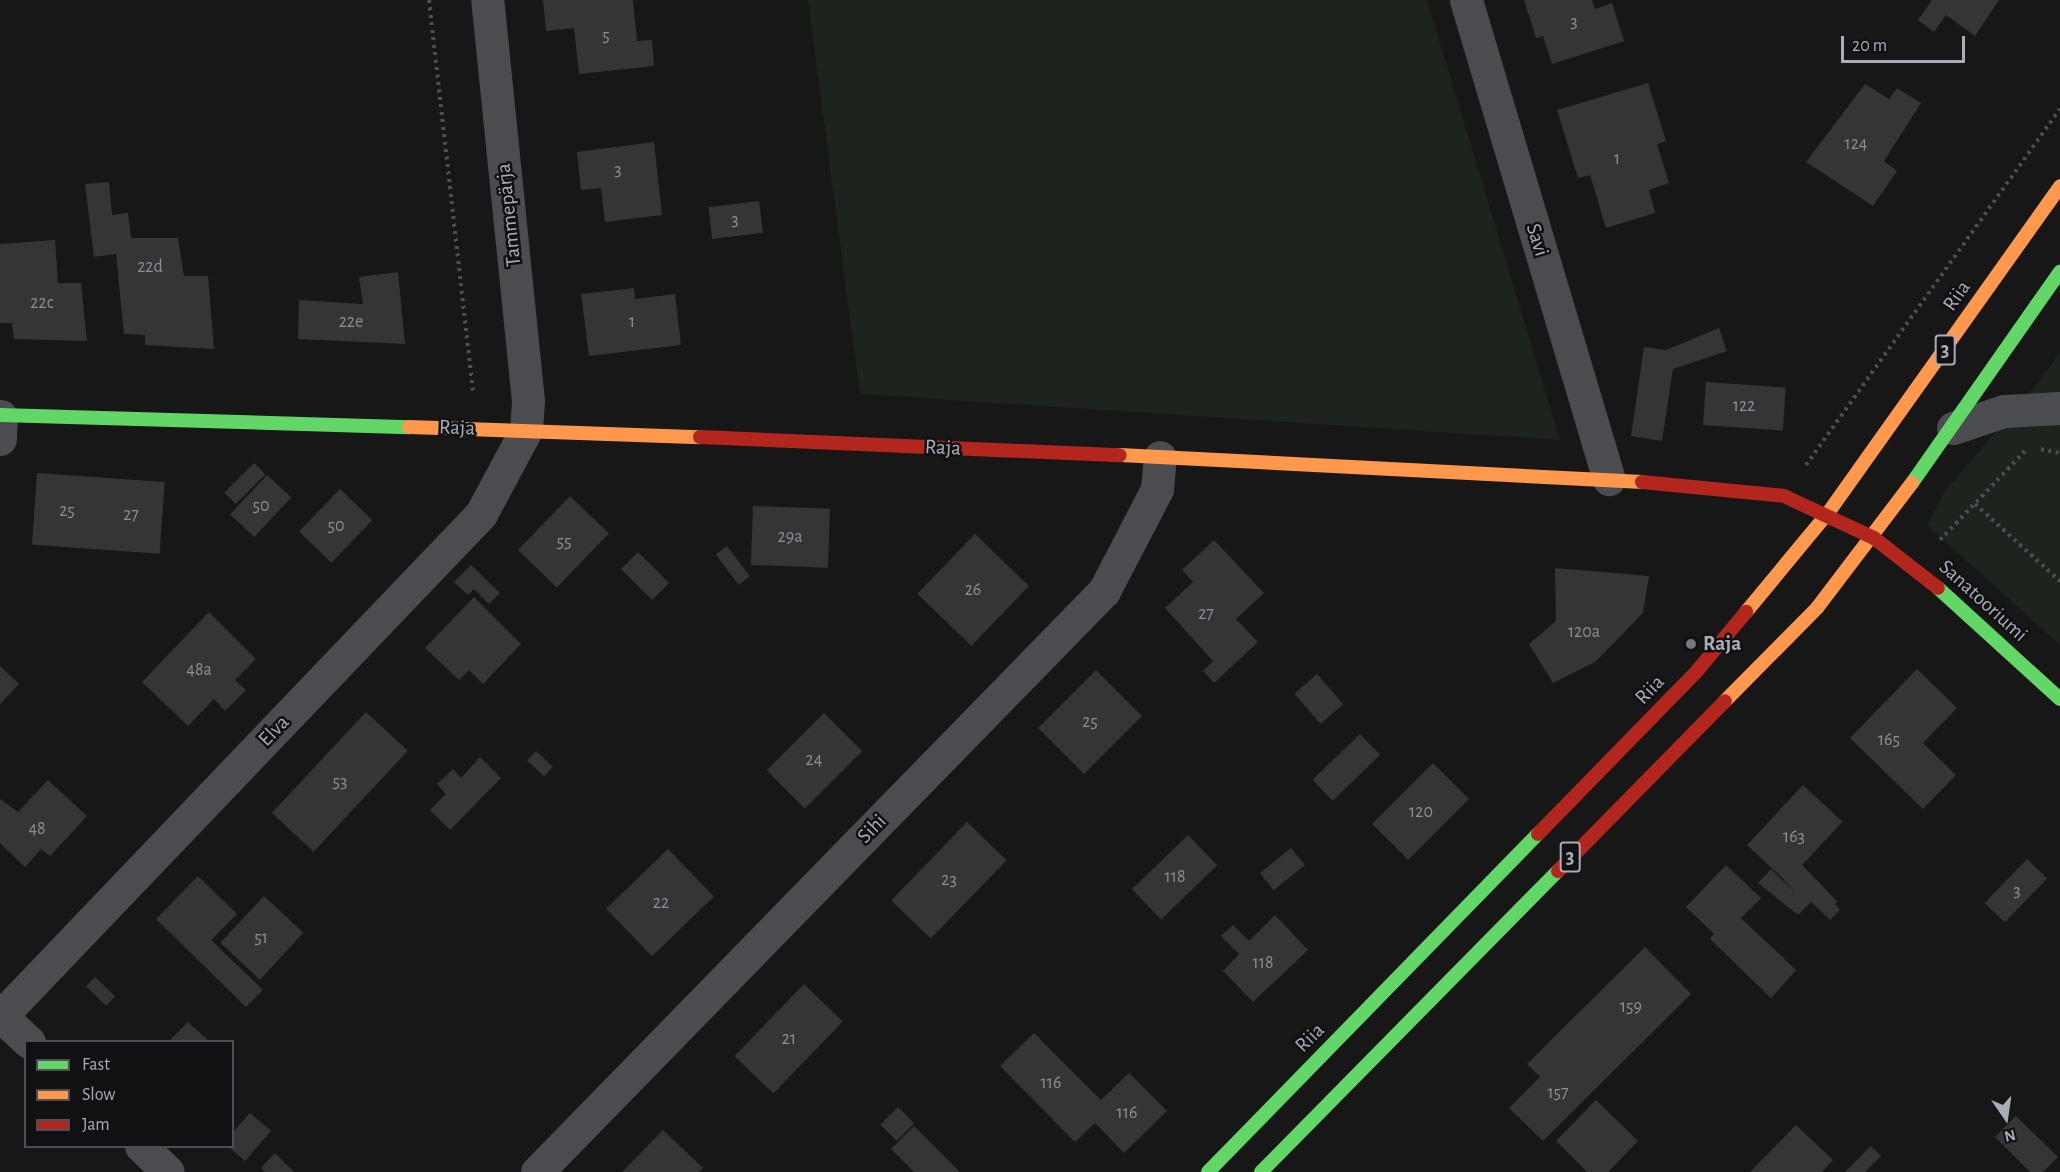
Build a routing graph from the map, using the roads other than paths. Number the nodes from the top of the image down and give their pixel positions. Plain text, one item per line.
1 (487, 0) edge
2 (1466, 0) edge
3 (2060, 186) edge
4 (2060, 272) edge
5 (2060, 408) edge
6 (0, 423) edge
7 (1953, 428) junction
8 (526, 430) junction
9 (1160, 458) junction
10 (1609, 479) junction
11 (1828, 513) junction
12 (1874, 538) junction
13 (2060, 699) edge
14 (1, 1017) edge
15 (27, 1040) edge
16 (143, 1148) edge
17 (168, 1172) edge
18 (537, 1172) edge
19 (1208, 1172) edge
20 (1261, 1172) edge

1 - 8 street, Tammepärja
2 - 10 street, Savi
3 - 11 main road, Riia / 3
4 - 7 main road, 3
5 - 7 street
6 - 8 main road, Raja
7 - 12 main road, 3
8 - 9 main road, Raja
8 - 14 street, Elva
9 - 10 main road, Raja
9 - 18 street, Sihi
10 - 11 main road, Raja
11 - 12 main road, Raja
11 - 19 main road, Riia / 3
12 - 13 main road, Sanatooriumi
12 - 20 main road, 3
14 - 15 street
16 - 17 street

